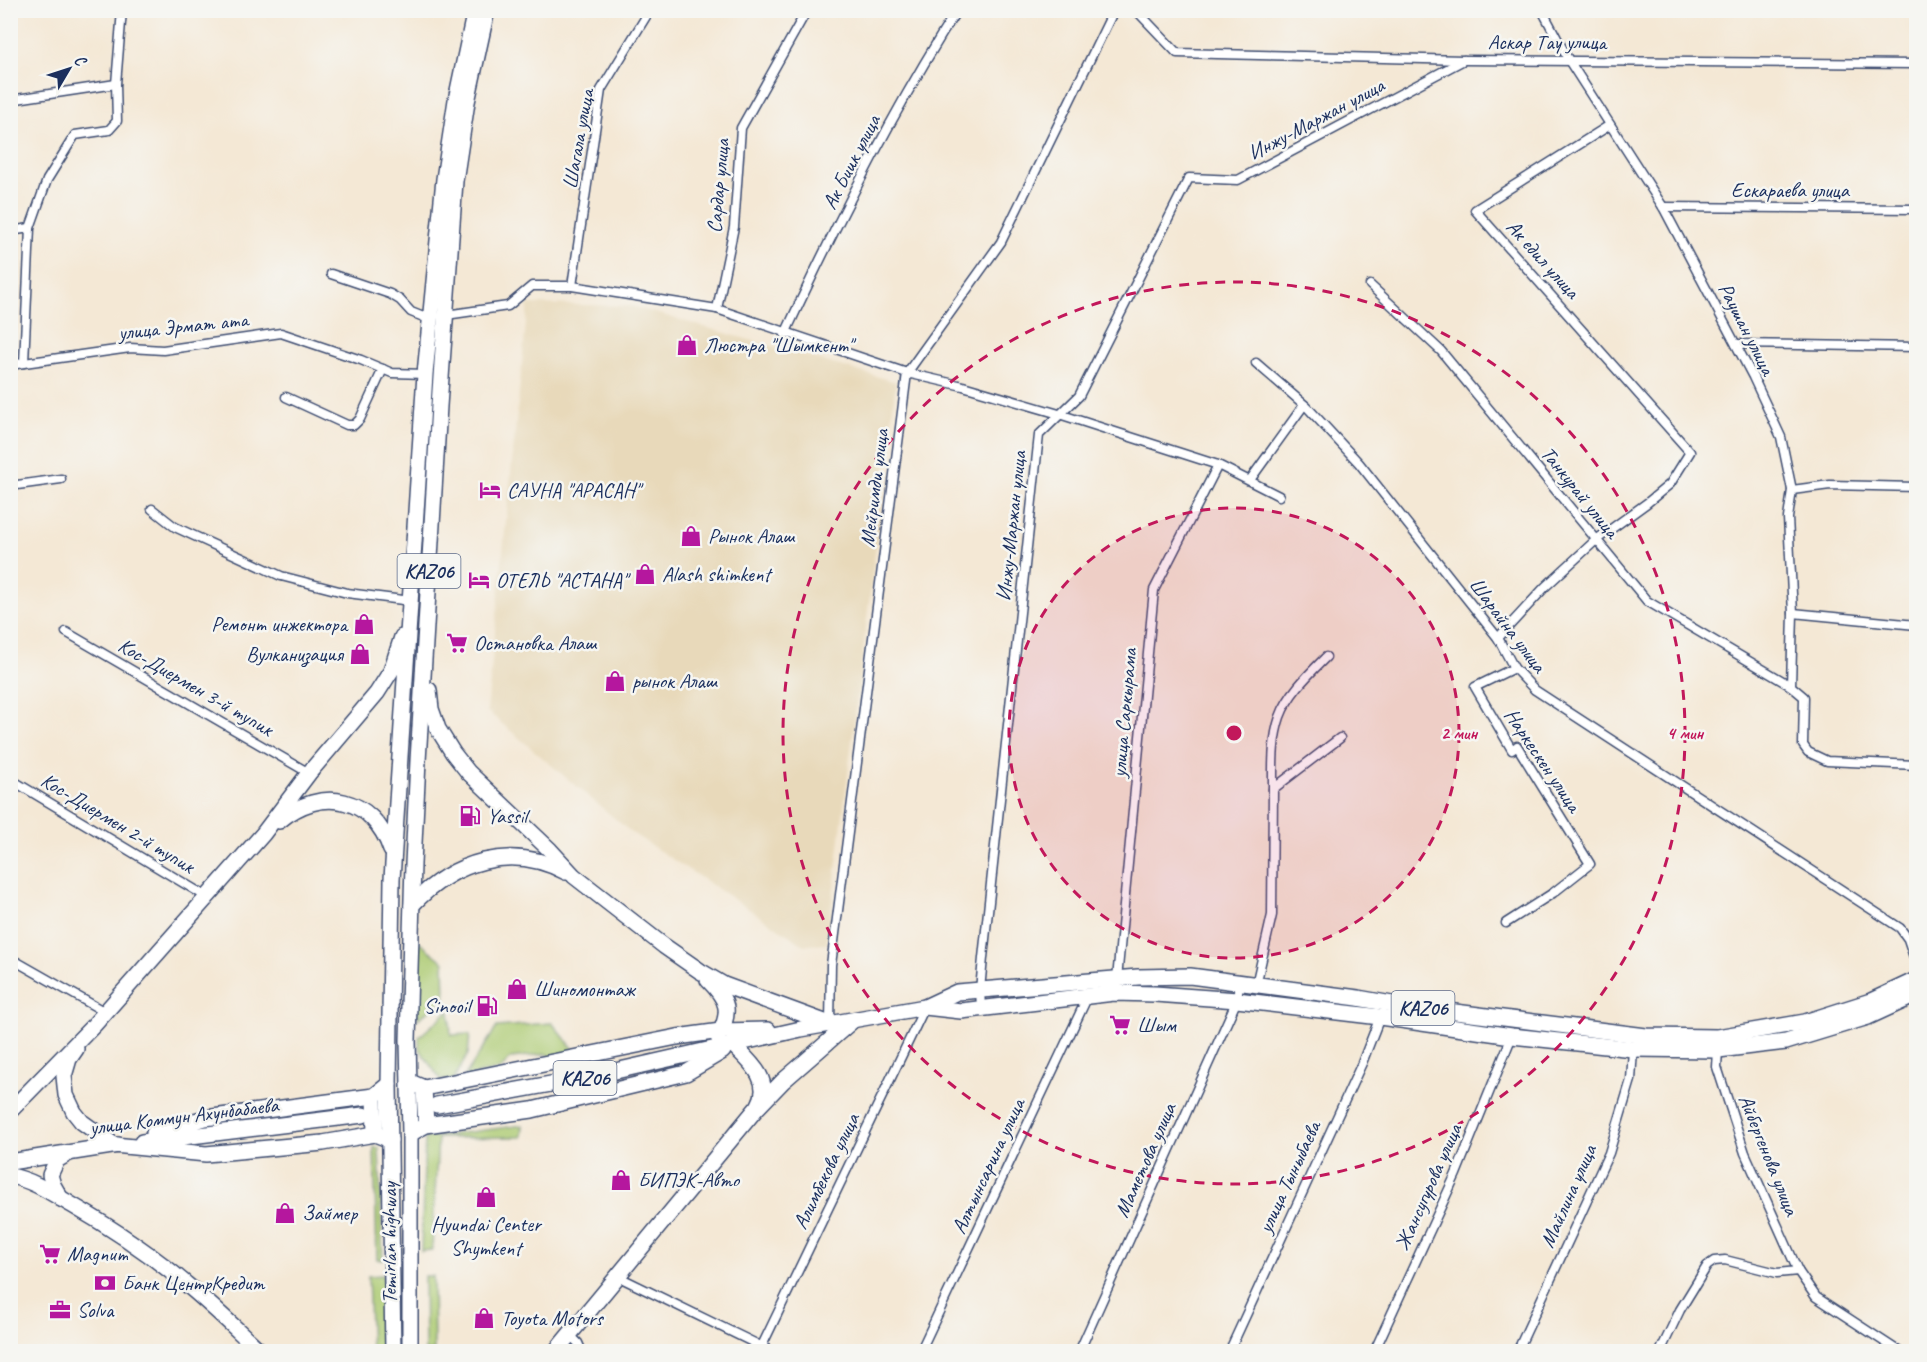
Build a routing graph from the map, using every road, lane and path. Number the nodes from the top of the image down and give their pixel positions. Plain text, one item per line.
1 (122, 10) edge
2 (475, 10) edge
3 (487, 10) edge
4 (650, 10) edge
5 (807, 10) edge
6 (957, 10) edge
7 (1114, 10) edge
8 (1136, 10) edge
9 (1542, 10) edge
10 (1568, 59) junction
11 (1464, 60) junction
12 (1917, 64) edge
13 (116, 84) junction
14 (10, 100) edge
15 (1610, 125) junction
16 (1663, 207) junction
17 (1917, 208) edge
18 (30, 228) junction
19 (10, 231) edge
20 (331, 274) dead end
21 (572, 285) junction
22 (1370, 285) dead end
23 (717, 309) junction
24 (446, 315) junction
25 (431, 320) junction
26 (785, 334) junction
27 (1736, 344) junction
28 (1917, 347) edge
29 (24, 363) junction
30 (1256, 363) dead end
31 (10, 365) edge
32 (382, 369) junction
33 (907, 373) junction
34 (425, 374) junction
35 (286, 397) dead end
36 (1304, 405) junction
37 (1059, 414) junction
38 (1218, 465) junction
39 (61, 479) dead end
40 (1250, 480) junction
41 (10, 486) edge
42 (1917, 487) edge
43 (1792, 490) junction
44 (1279, 496) dead end
45 (152, 509) dead end
46 (1596, 540) junction
47 (411, 601) junction
48 (1793, 613) junction
49 (410, 617) junction
50 (1917, 625) edge
51 (66, 632) dead end
52 (426, 634) junction
53 (1498, 638) junction
54 (1326, 657) dead end
55 (1515, 668) junction
56 (1791, 686) junction
57 (1340, 738) dead end
58 (1917, 765) edge
59 (309, 773) junction
60 (10, 779) edge
61 (1273, 789) junction
62 (263, 834) junction
63 (394, 858) junction
64 (574, 876) junction
65 (207, 897) junction
66 (412, 905) junction
67 (1506, 923) dead end
68 (10, 958) edge
69 (1917, 963) edge
70 (700, 971) junction
71 (1117, 979) junction
72 (1917, 980) edge
73 (1239, 982) junction
74 (1256, 985) junction
75 (980, 990) junction
76 (1917, 995) edge
77 (1088, 996) junction
78 (1237, 1000) junction
79 (925, 1007) junction
80 (981, 1008) junction
81 (105, 1012) junction
82 (1380, 1017) junction
83 (852, 1021) junction
84 (830, 1024) junction
85 (93, 1025) junction
86 (801, 1029) junction
87 (721, 1031) junction
88 (1512, 1036) junction
89 (733, 1045) junction
90 (712, 1048) junction
91 (1634, 1049) junction
92 (1718, 1050) junction
93 (389, 1084) junction
94 (417, 1085) junction
95 (374, 1096) junction
96 (437, 1105) dead end
97 (756, 1110) junction
98 (10, 1111) edge
99 (363, 1115) dead end
100 (426, 1125) junction
101 (375, 1134) junction
102 (410, 1134) junction
103 (390, 1140) junction
104 (114, 1146) junction
105 (70, 1152) junction
106 (10, 1162) edge
107 (10, 1176) edge
108 (61, 1199) junction
109 (1798, 1271) junction
110 (617, 1276) junction
111 (569, 1334) junction
112 (760, 1349) edge
113 (261, 1352) edge
114 (393, 1352) edge
115 (410, 1352) edge
116 (555, 1352) edge
117 (582, 1352) edge
118 (773, 1352) edge
119 (920, 1352) edge
120 (1079, 1352) edge
121 (1229, 1352) edge
122 (1374, 1352) edge
123 (1516, 1352) edge
124 (1660, 1352) edge
125 (1900, 1352) edge

1 - 13 street
2 - 25 highway, KАZ06
3 - 24 highway, KАZ06
4 - 21 street, Шагала улица
5 - 23 street, Сардар улица
6 - 26 street, Ак Биик улица
7 - 33 street, Мейримди улица
8 - 11 street, Аскар Тау улица
9 - 10 street, Раушан улица
10 - 11 street, Аскар Тау улица
10 - 12 street, Аскар Тау улица
10 - 15 street, Раушан улица
11 - 37 street, Инжу-Маржан улица
13 - 14 street
13 - 18 street
15 - 16 street, Раушан улица
15 - 46 street, Ак едил улица
16 - 17 street, Ескараева улица
16 - 27 street, Раушан улица
18 - 19 street
18 - 29 street
20 - 25 street
21 - 23 street
21 - 24 street
22 - 46 street, Танкурай улица
23 - 26 street
24 - 52 highway, KАZ06
25 - 34 highway, KАZ06
26 - 33 street
27 - 28 street
27 - 43 street, Раушан улица
29 - 31 street, улица Эрмат ата
29 - 32 street, улица Эрмат ата
30 - 36 street, Шарайна улица
32 - 34 street, улица Эрмат ата
32 - 35 street
33 - 37 street
33 - 84 street, Мейримди улица
34 - 47 highway, KАZ06
36 - 40 street
36 - 53 street, Шарайна улица
37 - 38 street
37 - 75 street, Инжу-Маржан улица
38 - 40 street
38 - 71 street, улица Саркырама
39 - 41 street
40 - 44 street
42 - 43 street
43 - 48 street, Раушан улица
45 - 47 street
46 - 53 street
46 - 56 street, Танкурай улица
47 - 49 highway, KАZ06
48 - 50 street
48 - 56 street, Раушан улица
49 - 59 highway
49 - 63 highway, KАZ06
51 - 59 street, Кос-Диермен 3-й тупик
52 - 64 highway, KАZ06
52 - 66 highway, KАZ06
53 - 55 street, Шарайна улица
54 - 61 street
55 - 67 street, Наркескен улица
55 - 69 street, Шарайна улица
56 - 58 street
57 - 61 street
59 - 62 highway
60 - 65 street, Кос-Диермен 2-й тупик
61 - 74 street
62 - 63 highway
62 - 65 highway
63 - 93 highway, KАZ06
64 - 66 highway
64 - 70 highway, KАZ06
65 - 81 highway
66 - 94 highway, KАZ06
68 - 81 street
70 - 84 highway, KАZ06
70 - 87 highway
71 - 73 highway, KАZ06
71 - 75 highway, KАZ06
72 - 74 highway, KАZ06
73 - 74 highway, KАZ06
73 - 78 street, Маметова улица
75 - 79 highway, KАZ06
75 - 80 street, Инжу-Маржан улица
76 - 92 highway, KАZ06
77 - 78 highway, KАZ06
77 - 80 highway, KАZ06
77 - 119 street, Алтынсарина улица
78 - 82 highway, KАZ06
78 - 120 street, Маметова улица
79 - 80 highway, KАZ06
79 - 83 highway, KАZ06
79 - 112 street, Алимбекова улица
81 - 85 highway
82 - 88 highway, KАZ06
82 - 121 street, улица Тыныбаева
83 - 84 highway, KАZ06
83 - 97 highway
84 - 86 highway, KАZ06
85 - 98 highway
85 - 104 highway
86 - 87 highway
86 - 89 highway, KАZ06
87 - 90 highway
87 - 94 highway
88 - 91 highway, KАZ06
88 - 122 street, Жансугурова улица
89 - 90 highway, KАZ06
89 - 97 highway
89 - 100 highway
90 - 96 highway, KАZ06
91 - 92 highway, KАZ06
91 - 123 street, Майлина улица
92 - 109 street, Айбергенова улица
93 - 95 highway
93 - 103 highway, KАZ06
94 - 100 highway
94 - 102 highway, KАZ06
95 - 101 highway
95 - 104 highway
97 - 110 highway
99 - 104 highway, улица Коммун Ахунбабаева
100 - 102 highway
101 - 103 highway
101 - 104 highway
102 - 115 highway, Temirlan highway / KАZ06
103 - 114 highway, KАZ06
104 - 105 highway, улица Коммун Ахунбабаева
105 - 106 highway, улица Коммун Ахунбабаева
105 - 108 highway
107 - 108 highway
108 - 113 highway
109 - 124 street
109 - 125 street, Айбергенова улица
110 - 111 highway
110 - 112 street
111 - 116 highway
111 - 117 street
112 - 118 street

